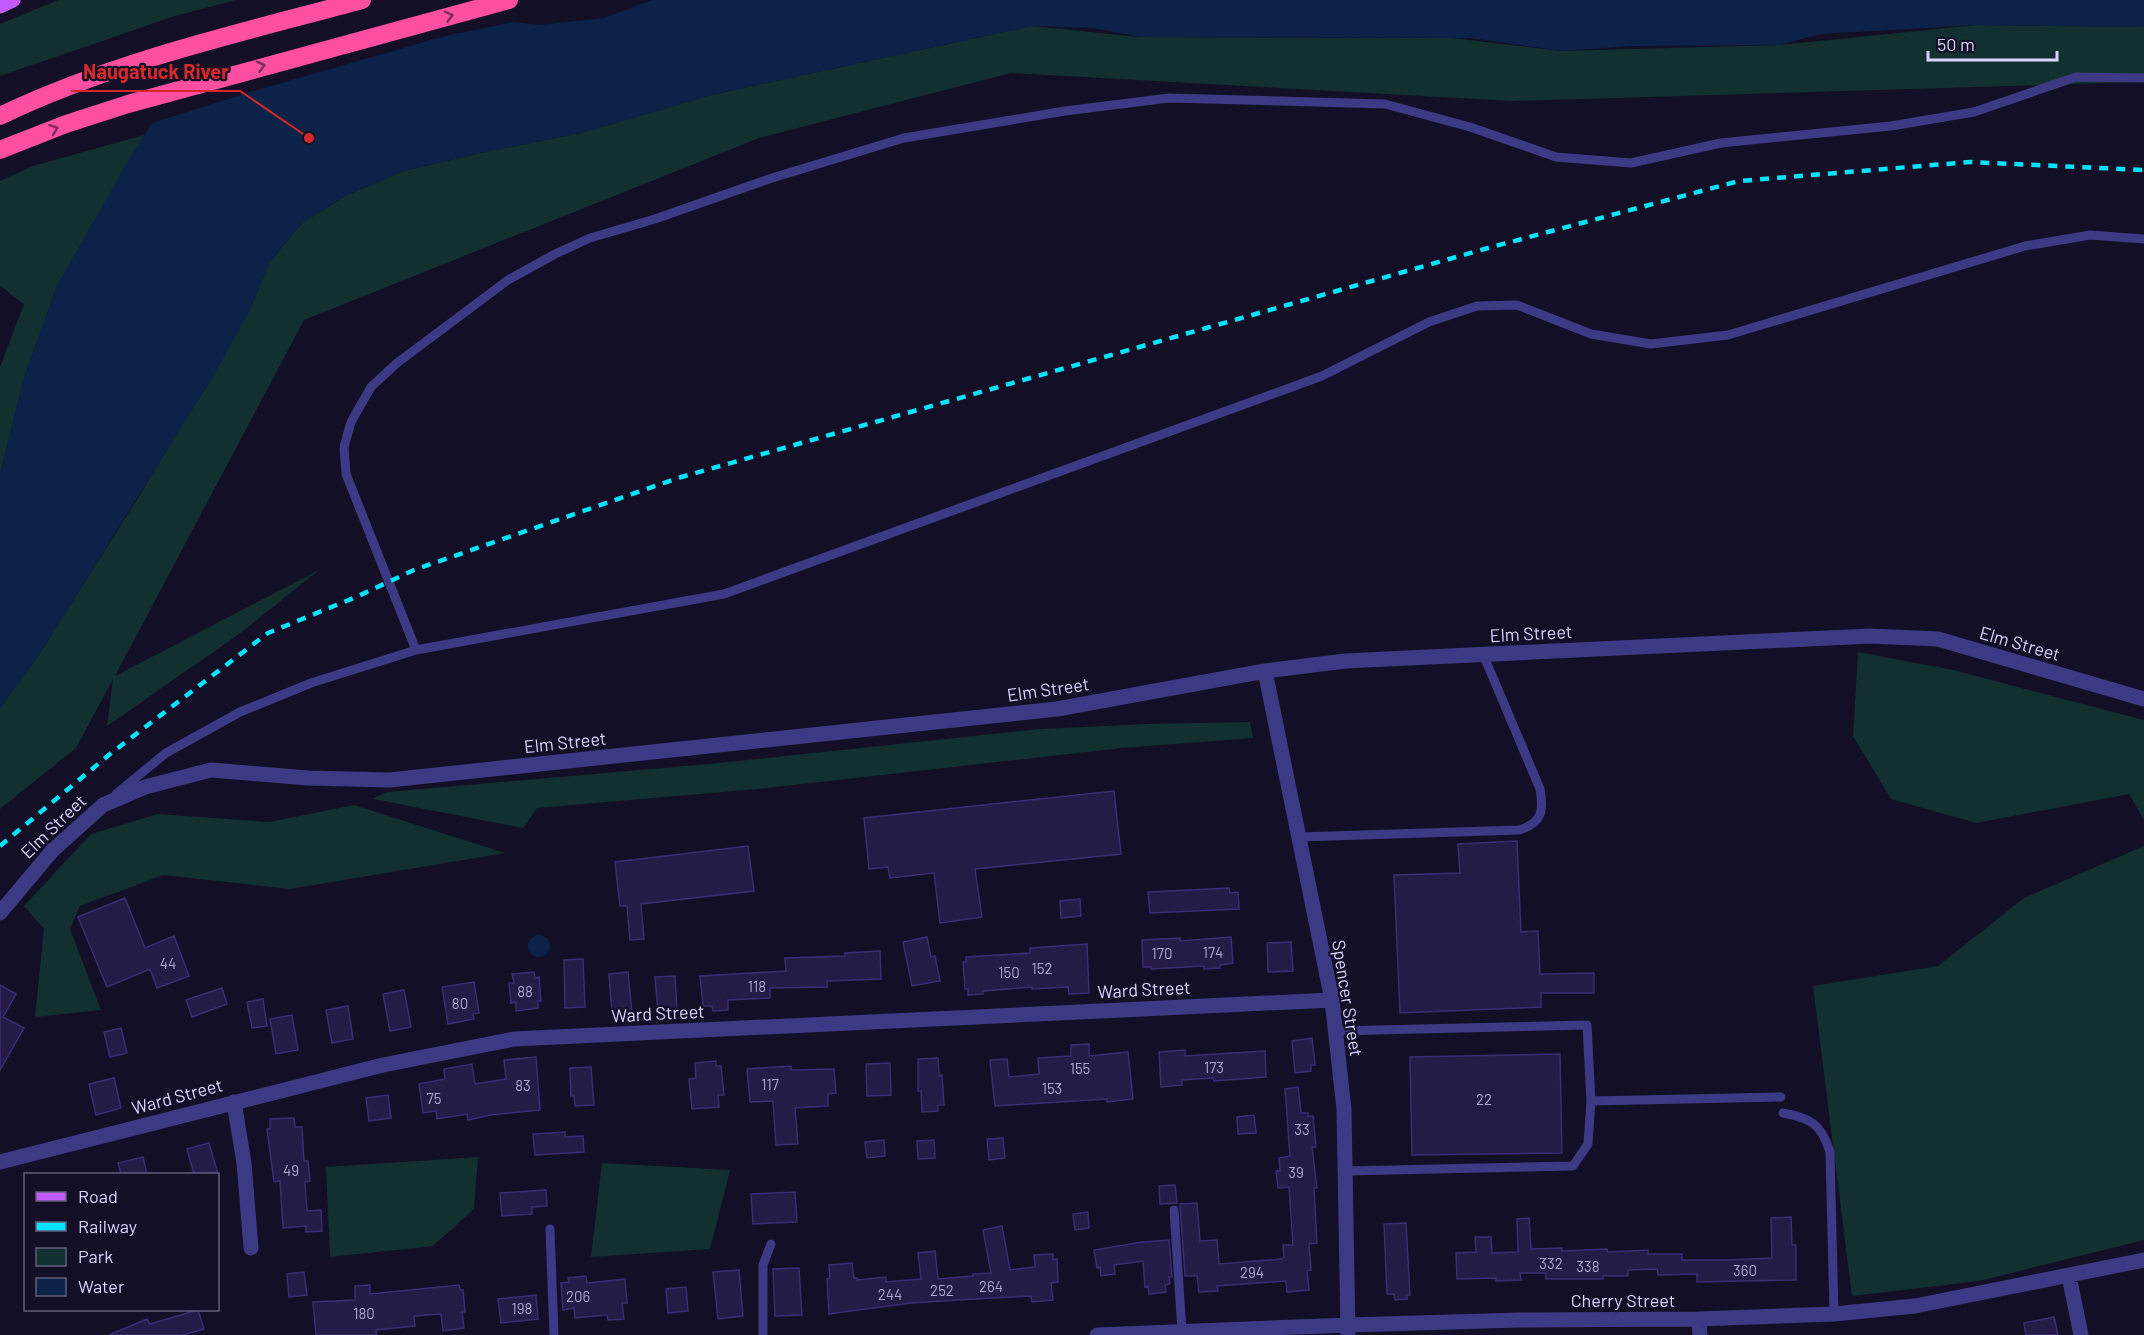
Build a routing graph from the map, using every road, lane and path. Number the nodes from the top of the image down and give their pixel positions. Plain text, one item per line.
1 (13, 0) edge
2 (362, 0) edge
3 (509, 0) edge
4 (0, 6) edge
5 (2144, 78) edge
6 (0, 116) edge
7 (0, 150) edge
8 (2144, 239) edge
9 (416, 650) junction
10 (1483, 654) junction
11 (1264, 671) junction
12 (2144, 699) edge
13 (103, 805) junction
14 (1299, 837) junction
15 (0, 913) edge
16 (1332, 1000) junction
17 (1335, 1031) junction
18 (1781, 1097) dead end
19 (1591, 1101) junction
20 (234, 1102) junction
21 (1783, 1113) dead end
22 (0, 1162) edge
23 (1346, 1171) junction
24 (1174, 1210) dead end
25 (550, 1229) dead end
26 (771, 1244) dead end
27 (250, 1248) dead end
28 (2144, 1260) edge
29 (2068, 1276) junction
30 (1834, 1314) junction
31 (1700, 1327) edge
32 (1348, 1330) edge
33 (1182, 1331) junction
34 (554, 1335) edge
35 (764, 1335) edge
36 (1097, 1335) edge
37 (2081, 1335) edge

1 - 4 main road
2 - 6 highway
7 -> 3 highway
5 - 9 lane
8 - 9 lane
9 - 13 lane
10 - 11 street, Elm Street
10 - 12 street, Elm Street
10 - 14 lane
11 - 13 street, Elm Street
11 - 14 street, Spencer Street
13 - 15 street, Elm Street
14 - 16 street, Spencer Street
16 - 17 street, Spencer Street
16 - 20 street, Ward Street
17 - 19 lane
17 - 23 street, Spencer Street
18 - 19 lane
19 - 23 lane
20 - 22 street, Ward Street
20 - 27 street
21 - 30 lane
23 - 32 street, Spencer Street
24 - 33 lane
25 - 34 lane
26 - 35 lane
28 - 29 street, Cherry Street
29 - 30 street, Cherry Street
29 - 37 street
30 - 31 street, Cherry Street
31 - 32 street, Cherry Street
32 - 33 street, Cherry Street
33 - 36 street, Cherry Street

